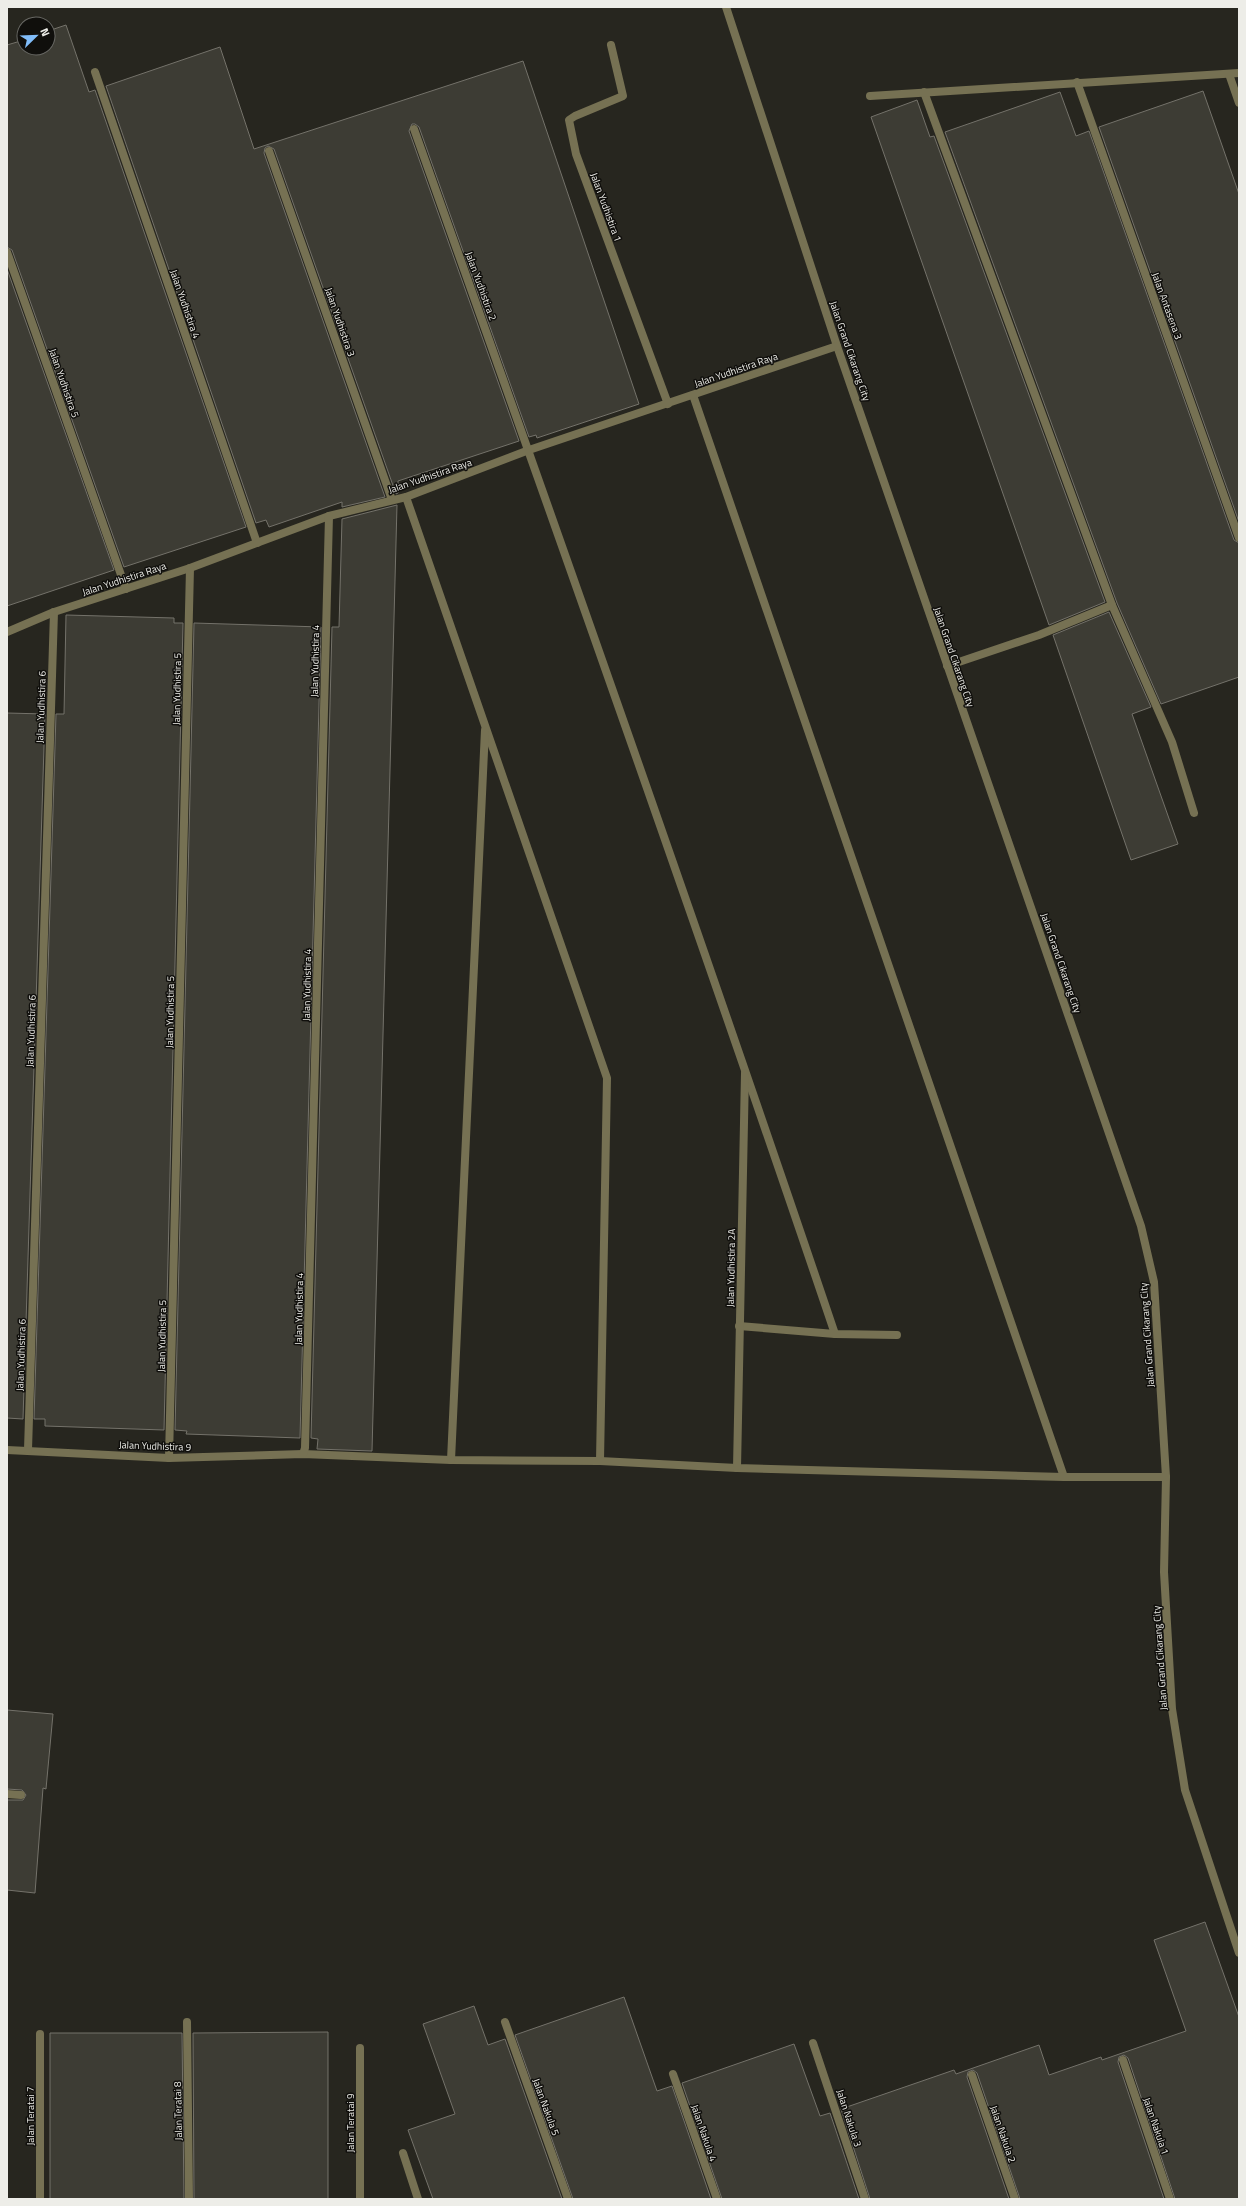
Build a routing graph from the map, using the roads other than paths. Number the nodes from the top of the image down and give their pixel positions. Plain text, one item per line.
1 (726, 7) edge
2 (611, 45) dead end
3 (95, 72) dead end
4 (1239, 73) edge
5 (1229, 74) junction
6 (1077, 82) junction
7 (924, 92) junction
8 (870, 96) dead end
9 (1239, 103) edge
10 (414, 129) dead end
11 (269, 151) dead end
12 (7, 252) edge
13 (837, 346) junction
14 (693, 395) junction
15 (668, 404) junction
16 (529, 450) junction
17 (406, 497) junction
18 (392, 500) junction
19 (329, 516) junction
20 (1239, 538) edge
21 (257, 542) junction
22 (190, 568) junction
23 (126, 589) junction
24 (1112, 606) junction
25 (54, 612) junction
26 (7, 632) edge
27 (947, 666) junction
28 (485, 725) junction
29 (1194, 813) dead end
30 (745, 1068) junction
31 (739, 1326) junction
32 (835, 1334) junction
33 (897, 1335) dead end
34 (7, 1450) edge
35 (28, 1450) junction
36 (303, 1454) junction
37 (169, 1458) junction
38 (452, 1460) junction
39 (600, 1461) junction
40 (736, 1468) junction
41 (1064, 1477) junction
42 (1166, 1477) junction
43 (7, 1794) edge
44 (21, 1795) dead end
45 (1239, 1953) edge
46 (187, 2022) dead end
47 (505, 2022) dead end
48 (40, 2034) dead end
49 (813, 2044) dead end
50 (360, 2048) dead end
51 (1123, 2060) dead end
52 (673, 2074) dead end
53 (972, 2075) dead end
54 (403, 2153) dead end
55 (40, 2199) edge
56 (189, 2199) edge
57 (360, 2199) edge
58 (418, 2199) edge
59 (568, 2199) edge
60 (716, 2199) edge
61 (865, 2199) edge
62 (1015, 2199) edge
63 (1170, 2199) edge

1 - 13 street, Jalan Grand Cikarang City
2 - 15 street, Jalan Yudhistira 1
3 - 21 street, Jalan Yudhistira 4
4 - 5 street
5 - 6 street
5 - 9 street
6 - 7 street
6 - 20 street, Jalan Antasena 3
7 - 8 street
7 - 24 street
10 - 16 street, Jalan Yudhistira 2
11 - 18 street, Jalan Yudhistira 3
12 - 23 street, Jalan Yudhistira 5
13 - 14 street, Jalan Yudhistira Raya
13 - 27 street, Jalan Grand Cikarang City
14 - 15 street, Jalan Yudhistira Raya
14 - 41 street
15 - 16 street, Jalan Yudhistira Raya
16 - 17 street, Jalan Yudhistira Raya
16 - 30 street, Jalan Yudhistira 2
17 - 18 street, Jalan Yudhistira Raya
17 - 28 street
18 - 19 street, Jalan Yudhistira Raya
19 - 21 street, Jalan Yudhistira Raya
19 - 36 street, Jalan Yudhistira 4
21 - 22 street, Jalan Yudhistira Raya
22 - 23 street, Jalan Yudhistira Raya
22 - 37 street, Jalan Yudhistira 5
23 - 25 street, Jalan Yudhistira Raya
24 - 27 street
24 - 29 street
25 - 26 street, Jalan Yudhistira Raya
25 - 35 street, Jalan Yudhistira 6
27 - 42 street, Jalan Grand Cikarang City
28 - 38 street
28 - 39 street
30 - 31 street, Jalan Yudhistira 2A
30 - 32 street, Jalan Yudhistira 2
31 - 32 street
31 - 40 street, Jalan Yudhistira 2A
32 - 33 street
34 - 35 street, Jalan Yudhistira 9
35 - 37 street, Jalan Yudhistira 9
36 - 37 street, Jalan Yudhistira 9
36 - 38 street, Jalan Yudhistira 9
38 - 39 street, Jalan Yudhistira 9
39 - 40 street, Jalan Yudhistira 9
40 - 41 street, Jalan Yudhistira 9
41 - 42 street, Jalan Yudhistira 9
42 - 45 street, Jalan Grand Cikarang City
43 - 44 street
46 - 56 street, Jalan Teratai 8
47 - 59 street, Jalan Nakula 5
48 - 55 street, Jalan Teratai 7
49 - 61 street, Jalan Nakula 3
50 - 57 street, Jalan Teratai 9
51 - 63 street, Jalan Nakula 1
52 - 60 street, Jalan Nakula 4
53 - 62 street, Jalan Nakula 2
54 - 58 street

